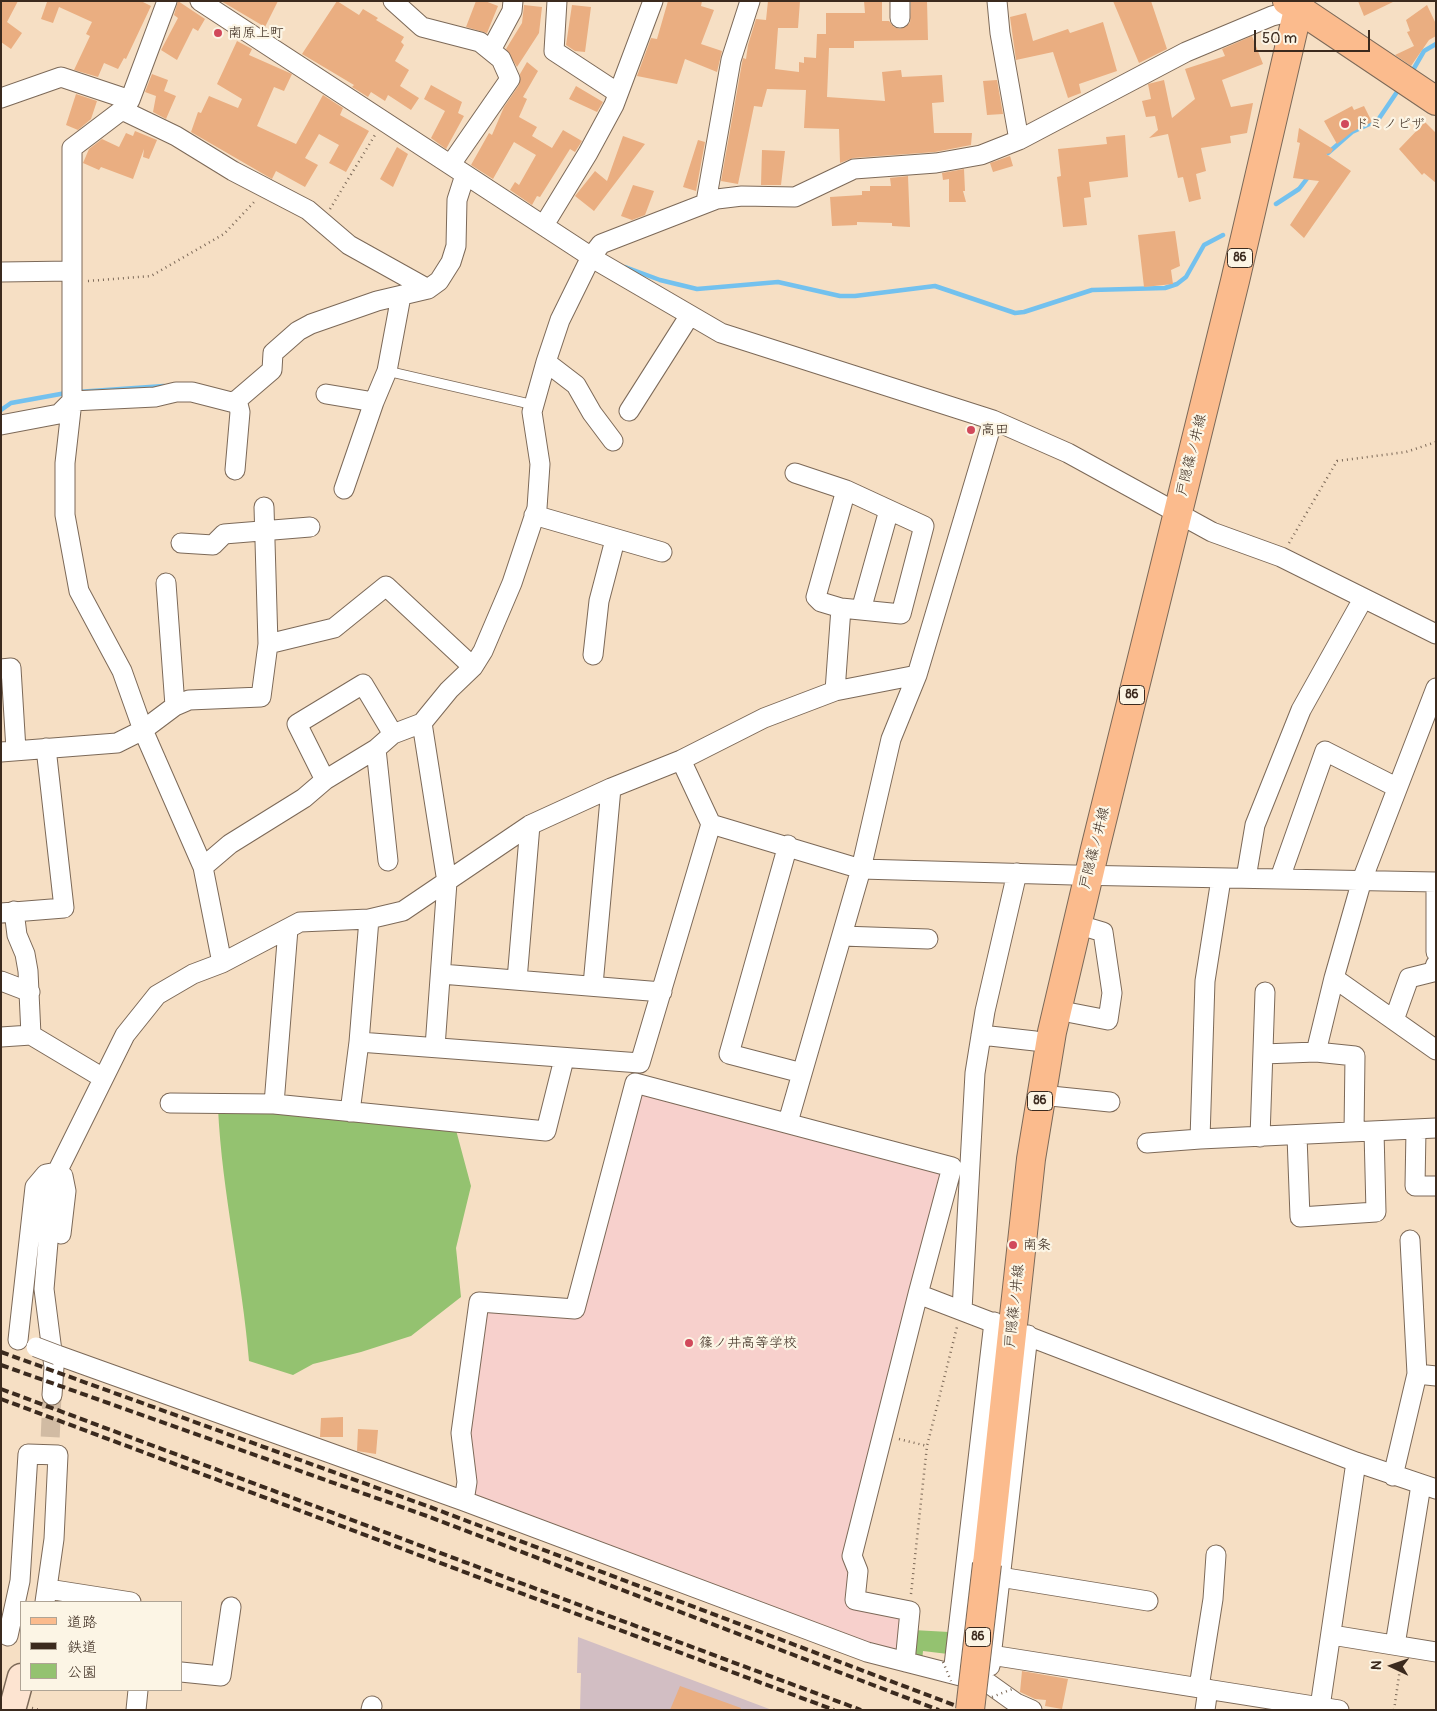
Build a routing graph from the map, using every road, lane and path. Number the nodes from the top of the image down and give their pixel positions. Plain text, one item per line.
1 (167, 1) edge
2 (200, 1) edge
3 (393, 1) edge
4 (513, 1) edge
5 (557, 1) edge
6 (653, 1) edge
7 (750, 1) edge
8 (997, 1) edge
9 (1296, 4) edge
10 (491, 50) junction
11 (618, 93) junction
12 (1, 98) edge
13 (1436, 101) edge
14 (126, 105) junction
15 (384, 120) junction
16 (1020, 140) junction
17 (458, 169) junction
18 (266, 188) junction
19 (706, 202) junction
20 (322, 222) junction
21 (544, 225) junction
22 (592, 257) junction
23 (1, 272) edge
24 (72, 277) junction
25 (428, 289) junction
26 (401, 296) junction
27 (690, 315) junction
28 (546, 362) junction
29 (387, 371) junction
30 (72, 394) junction
31 (326, 394) dead end
32 (238, 400) junction
33 (374, 402) junction
34 (534, 405) junction
35 (629, 411) dead end
36 (993, 420) junction
37 (1, 425) edge
38 (613, 441) dead end
39 (1436, 442) edge
40 (235, 470) dead end
41 (795, 473) dead end
42 (344, 490) dead end
43 (846, 490) junction
44 (264, 507) dead end
45 (889, 510) junction
46 (1177, 514) junction
47 (534, 515) junction
48 (310, 527) dead end
49 (264, 531) junction
50 (616, 540) junction
51 (181, 543) dead end
52 (662, 552) dead end
53 (1281, 557) junction
54 (166, 583) dead end
55 (1363, 599) junction
56 (841, 608) junction
57 (861, 610) junction
58 (901, 614) junction
59 (934, 619) junction
60 (1436, 634) edge
61 (268, 644) junction
62 (593, 655) dead end
63 (473, 666) junction
64 (1, 669) edge
65 (917, 674) junction
66 (1436, 688) edge
67 (835, 691) junction
68 (175, 706) junction
69 (422, 723) junction
70 (143, 730) junction
71 (393, 734) junction
72 (46, 748) junction
73 (376, 750) junction
74 (9, 751) edge
75 (681, 760) junction
76 (325, 780) junction
77 (610, 788) junction
78 (1396, 788) junction
79 (711, 824) junction
80 (530, 825) junction
81 (788, 845) junction
82 (388, 862) dead end
83 (203, 867) junction
84 (861, 869) junction
85 (1017, 873) junction
86 (1088, 876) junction
87 (1246, 878) junction
88 (1280, 878) junction
89 (1221, 879) junction
90 (1362, 880) junction
91 (447, 882) junction
92 (1436, 882) edge
93 (1436, 890) edge
94 (8, 912) edge
95 (369, 919) junction
96 (1076, 924) junction
97 (288, 929) junction
98 (842, 936) junction
99 (928, 939) dead end
100 (1436, 952) edge
101 (222, 962) junction
102 (1436, 964) edge
103 (441, 974) junction
104 (1334, 978) junction
105 (517, 980) junction
106 (1, 982) edge
107 (593, 985) junction
108 (30, 992) junction
109 (662, 992) junction
110 (1265, 992) dead end
111 (1072, 1012) dead end
112 (1394, 1020) junction
113 (981, 1035) junction
114 (31, 1036) junction
115 (1, 1037) edge
116 (1035, 1041) dead end
117 (359, 1042) junction
118 (436, 1047) junction
119 (1436, 1050) edge
120 (1316, 1052) junction
121 (1263, 1054) junction
122 (564, 1060) junction
123 (802, 1073) junction
124 (104, 1078) junction
125 (1041, 1095) junction
126 (1110, 1102) dead end
127 (170, 1103) dead end
128 (274, 1104) junction
129 (350, 1112) junction
130 (788, 1122) junction
131 (1436, 1128) edge
132 (1416, 1130) junction
133 (1374, 1131) junction
134 (1354, 1132) junction
135 (1297, 1136) junction
136 (1260, 1137) junction
137 (1200, 1139) junction
138 (1147, 1143) dead end
139 (960, 1168) junction
140 (57, 1172) junction
141 (1436, 1186) edge
142 (1410, 1240) dead end
143 (918, 1294) junction
144 (962, 1310) junction
145 (1011, 1329) junction
146 (10, 1337) edge
147 (60, 1356) junction
148 (1427, 1375) edge
149 (52, 1395) tunnel mouth
150 (883, 1434) junction
151 (927, 1446) junction
152 (1356, 1462) junction
153 (49, 1465) tunnel mouth
154 (1393, 1476) junction
155 (1428, 1486) edge
156 (464, 1502) junction
157 (1216, 1555) dead end
158 (993, 1570) junction
159 (46, 1596) edge
160 (34, 1601) edge
161 (117, 1601) edge
162 (1148, 1601) dead end
163 (231, 1606) dead end
164 (910, 1610) junction
165 (1332, 1635) junction
166 (10, 1636) edge
167 (1399, 1646) junction
168 (1436, 1652) edge
169 (991, 1655) junction
170 (905, 1662) junction
171 (182, 1672) edge
172 (952, 1674) junction
173 (20, 1681) edge
174 (1014, 1688) dead end
175 (1204, 1688) junction
176 (138, 1691) edge
177 (983, 1697) edge
178 (1330, 1708) edge
179 (12, 1710) edge
180 (136, 1710) edge
181 (1032, 1710) edge
182 (1205, 1710) edge
183 (1394, 1710) edge

1 - 14 street
2 - 15 street
3 - 10 street
4 - 10 street
5 - 11 street
6 - 11 street
7 - 19 street
8 - 16 street
9 - 13 main road
9 - 16 street
9 - 46 main road, 戸隠篠ノ井線 / 86
10 - 17 street
11 - 21 street
12 - 14 street
14 - 18 street
14 - 24 street
15 - 17 street
15 - 20 path
16 - 19 street
17 - 21 street
17 - 25 street
18 - 20 street
18 - 24 path
19 - 22 street
20 - 25 street
21 - 22 street
22 - 27 street
22 - 28 street
23 - 24 street
24 - 30 street
25 - 26 street
26 - 29 street
26 - 32 street
27 - 35 street
27 - 36 street
28 - 34 street
28 - 38 street
29 - 33 street
29 - 34 lane
30 - 32 street
30 - 37 street
30 - 70 street
31 - 33 street
32 - 40 street
33 - 42 street
34 - 47 street
36 - 46 street
36 - 59 street
39 - 53 path
41 - 43 street
43 - 45 street
43 - 56 street
44 - 49 street
45 - 57 street
45 - 58 street
46 - 53 street
46 - 86 main road, 戸隠篠ノ井線 / 86
47 - 50 street
47 - 63 street
48 - 49 street
49 - 51 street
49 - 61 street
50 - 52 street
50 - 62 street
53 - 55 street
54 - 68 street
55 - 60 street
55 - 87 street
56 - 57 street
56 - 67 street
57 - 58 street
58 - 59 street
59 - 65 street
61 - 63 street
61 - 68 street
63 - 69 street
64 - 74 street
65 - 67 street
65 - 84 street
66 - 78 street
67 - 75 street
68 - 70 street
69 - 71 street
69 - 91 street
70 - 72 street
70 - 83 street
71 - 73 street
71 - 76 street
72 - 74 street
72 - 94 street
73 - 76 street
73 - 82 street
75 - 77 street
75 - 79 street
76 - 83 street
77 - 80 street
77 - 107 street
78 - 88 street
78 - 90 street
79 - 81 street
79 - 109 street
80 - 91 street
80 - 105 street
81 - 84 street
81 - 123 street
83 - 101 street
84 - 85 street
84 - 98 street
85 - 86 street
85 - 113 street
86 - 89 street
86 - 96 main road, 戸隠篠ノ井線 / 86
87 - 88 street
87 - 89 street
88 - 90 street
89 - 137 street
90 - 92 street
90 - 104 street
91 - 95 street
91 - 103 street
93 - 100 street
94 - 108 street
95 - 97 street
95 - 117 street
96 - 111 street
96 - 125 main road, 戸隠篠ノ井線 / 86
97 - 101 street
97 - 128 street
98 - 99 street
98 - 123 street
101 - 124 street
102 - 112 street
103 - 105 street
103 - 118 street
104 - 112 street
104 - 120 street
105 - 107 street
106 - 108 street
107 - 109 street
108 - 114 street
109 - 122 street
110 - 121 street
112 - 119 street
113 - 116 street
113 - 139 street
114 - 115 street
114 - 124 street
117 - 118 street
117 - 129 street
118 - 122 street
120 - 121 street
120 - 134 street
121 - 136 street
122 - 129 street
123 - 130 street
124 - 140 street
125 - 126 street
125 - 145 main road, 戸隠篠ノ井線 / 86
127 - 128 street
128 - 129 street
130 - 139 street
130 - 156 street
131 - 132 street
132 - 133 street
132 - 141 street
133 - 134 street
133 - 135 street
134 - 135 street
135 - 136 street
136 - 137 street
137 - 138 street
139 - 143 street
139 - 144 street
140 - 146 street
140 - 147 street
140 - 149 street
142 - 148 street
143 - 144 street
143 - 150 street
144 - 145 street
144 - 151 path
145 - 152 street
145 - 158 main road, 戸隠篠ノ井線 / 86
145 - 172 street
146 - 147 street, bridge
147 - 156 street
148 - 154 street
150 - 151 path
150 - 164 street
151 - 164 path
152 - 154 street
152 - 165 street
153 - 160 street
154 - 155 street
155 - 167 street
156 - 170 street
157 - 175 street
158 - 162 street
158 - 169 street
158 - 177 main road, 戸隠篠ノ井線 / 86, bridge
159 - 161 street
159 - 166 street
163 - 171 street
164 - 170 street
165 - 167 street
165 - 178 street
167 - 168 street
167 - 183 path
169 - 175 street
169 - 177 street
170 - 172 street
172 - 177 street
173 - 179 street
174 - 177 path, bridge
175 - 178 street
175 - 182 street
176 - 180 street
177 - 181 street

